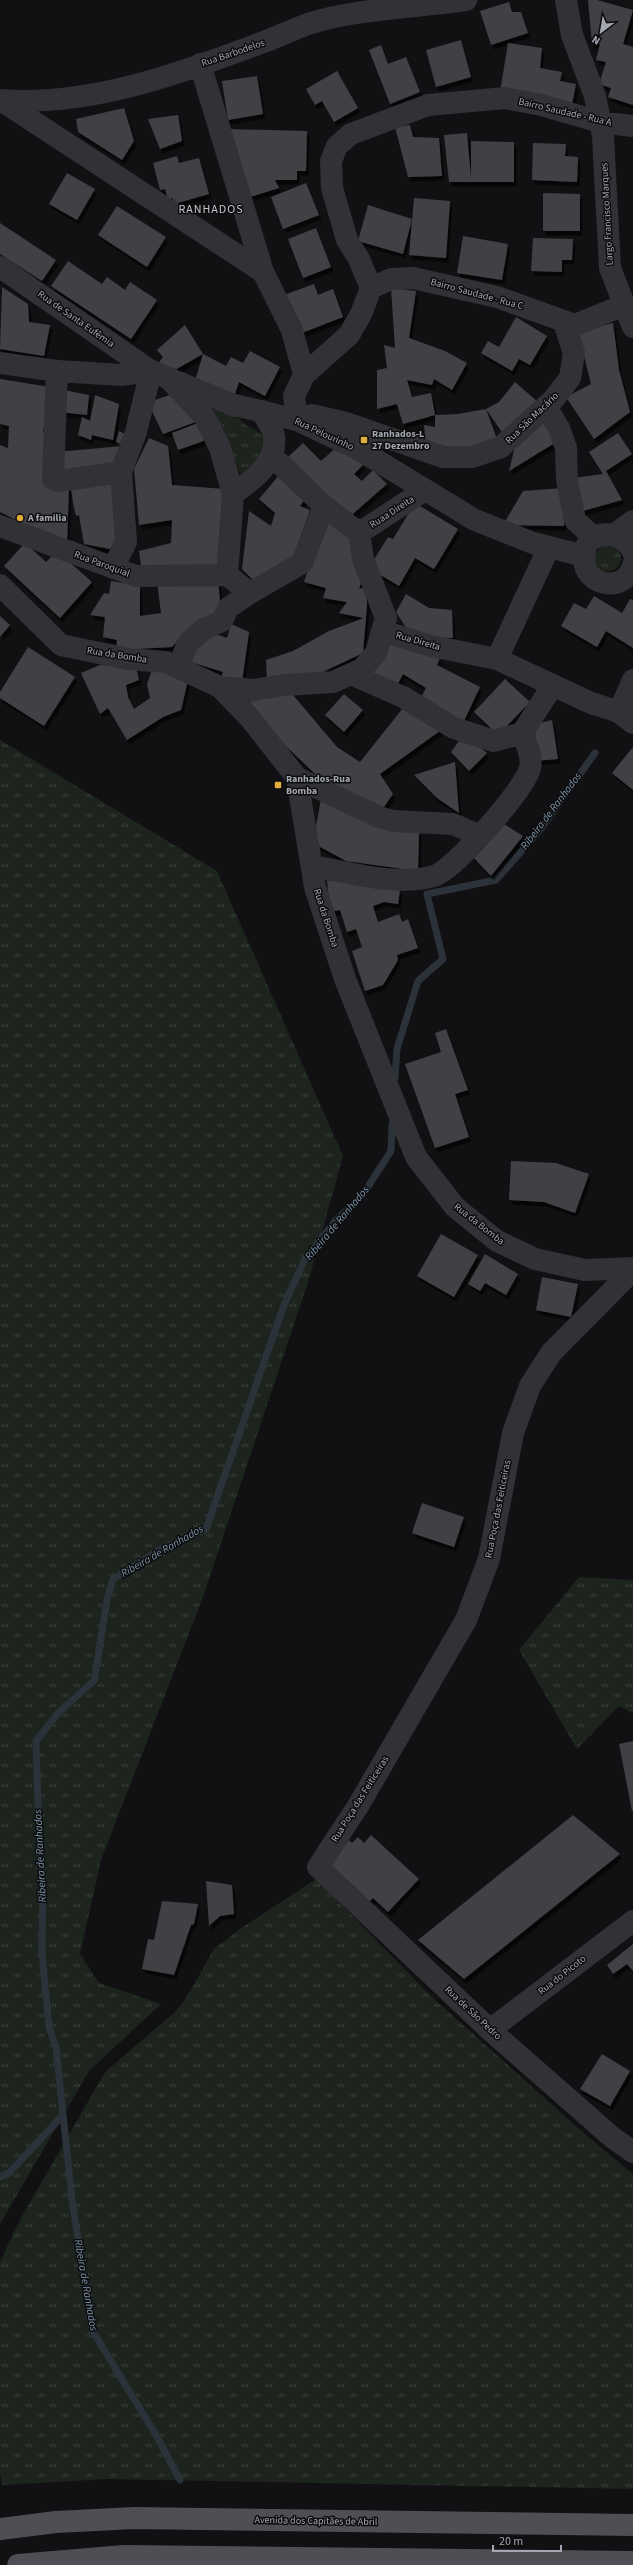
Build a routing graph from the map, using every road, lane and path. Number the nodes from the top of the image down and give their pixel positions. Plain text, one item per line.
1 (466, 0) edge
2 (566, 0) edge
3 (200, 64) junction
4 (0, 100) edge
5 (600, 122) junction
6 (633, 126) edge
7 (0, 267) edge
8 (262, 272) junction
9 (372, 288) junction
10 (624, 305) junction
11 (564, 322) junction
12 (633, 327) edge
13 (0, 363) edge
14 (57, 370) junction
15 (151, 371) junction
16 (304, 375) junction
17 (171, 381) junction
18 (546, 407) junction
19 (262, 411) junction
20 (297, 420) junction
21 (272, 456) junction
22 (121, 472) junction
23 (425, 490) junction
24 (233, 494) junction
25 (324, 506) junction
26 (633, 521) edge
27 (0, 526) edge
28 (359, 534) junction
29 (598, 543) junction
30 (549, 547) junction
31 (633, 552) edge
32 (113, 568) junction
33 (631, 573) edge
34 (227, 575) junction
35 (0, 586) edge
36 (250, 593) junction
37 (382, 631) junction
38 (497, 658) junction
39 (178, 667) junction
40 (351, 674) junction
41 (633, 680) edge
42 (553, 685) junction
43 (220, 686) junction
44 (626, 718) edge
45 (522, 733) junction
46 (297, 778) junction
47 (480, 836) junction
48 (312, 866) junction
49 (633, 1269) edge
50 (318, 1866) joint
51 (633, 1921) edge
52 (490, 2030) junction
53 (633, 2152) edge
54 (633, 2525) edge
55 (0, 2529) edge
56 (633, 2562) edge
57 (18, 2565) edge

1 - 3 street, Rua Barbodelos
2 - 5 street, Largo Francisco Marques
3 - 4 street, Rua Barbodelos
3 - 8 street
4 - 8 street
5 - 6 street, Bairro Saudade - Rua A
5 - 9 street, Bairro Saudade - Rua A
5 - 10 street, Largo Francisco Marques
7 - 15 street, Rua de Santa Eufêmia
8 - 16 street
9 - 11 street, Bairro Saudade - Rua C
9 - 16 street
10 - 11 street, Bairro Saudade - Rua C
10 - 12 street, Largo Francisco Marques
11 - 18 street, Rua São Macário
13 - 14 street
14 - 15 street
14 - 22 street
15 - 17 street, Rua Pelourinho
15 - 22 street
16 - 20 street
17 - 19 street, Rua Pelourinho
17 - 24 street
18 - 20 street, Rua São Macário
18 - 29 street
19 - 20 street, Rua Pelourinho
19 - 21 street
20 - 23 street, Rua Pelourinho
21 - 24 street
21 - 25 street
22 - 32 street
23 - 28 street, Ruaa Direita
23 - 30 street, Rua Pelourinho
24 - 34 street
25 - 28 street
25 - 36 street
26 - 29 street
27 - 32 street, Rua Paroquial
28 - 37 street, Rua Direita
29 - 30 street, Rua Pelourinho
29 - 31 street
29 - 33 street
30 - 38 street
32 - 34 street, Rua Paroquial
34 - 36 street
35 - 39 street, Rua da Bomba
36 - 39 street
37 - 38 street, Rua Direita
37 - 40 street
38 - 42 street, Rua Direita
39 - 43 street, Rua da Bomba
40 - 43 street
40 - 45 street
41 - 44 street
42 - 44 street, Rua Direita
42 - 45 street
43 - 46 street, Rua da Bomba
45 - 47 street
46 - 47 street
46 - 48 street, Rua da Bomba
47 - 48 street
48 - 49 street, Rua da Bomba
49 - 50 street, Rua Poça das Feiticeiras
50 - 52 street, Rua de São Pedro
51 - 52 street, Rua do Picoto
52 - 53 street, Rua de São Pedro
54 - 55 main road, Avenida dos Capitães de Abril
56 - 57 main road

